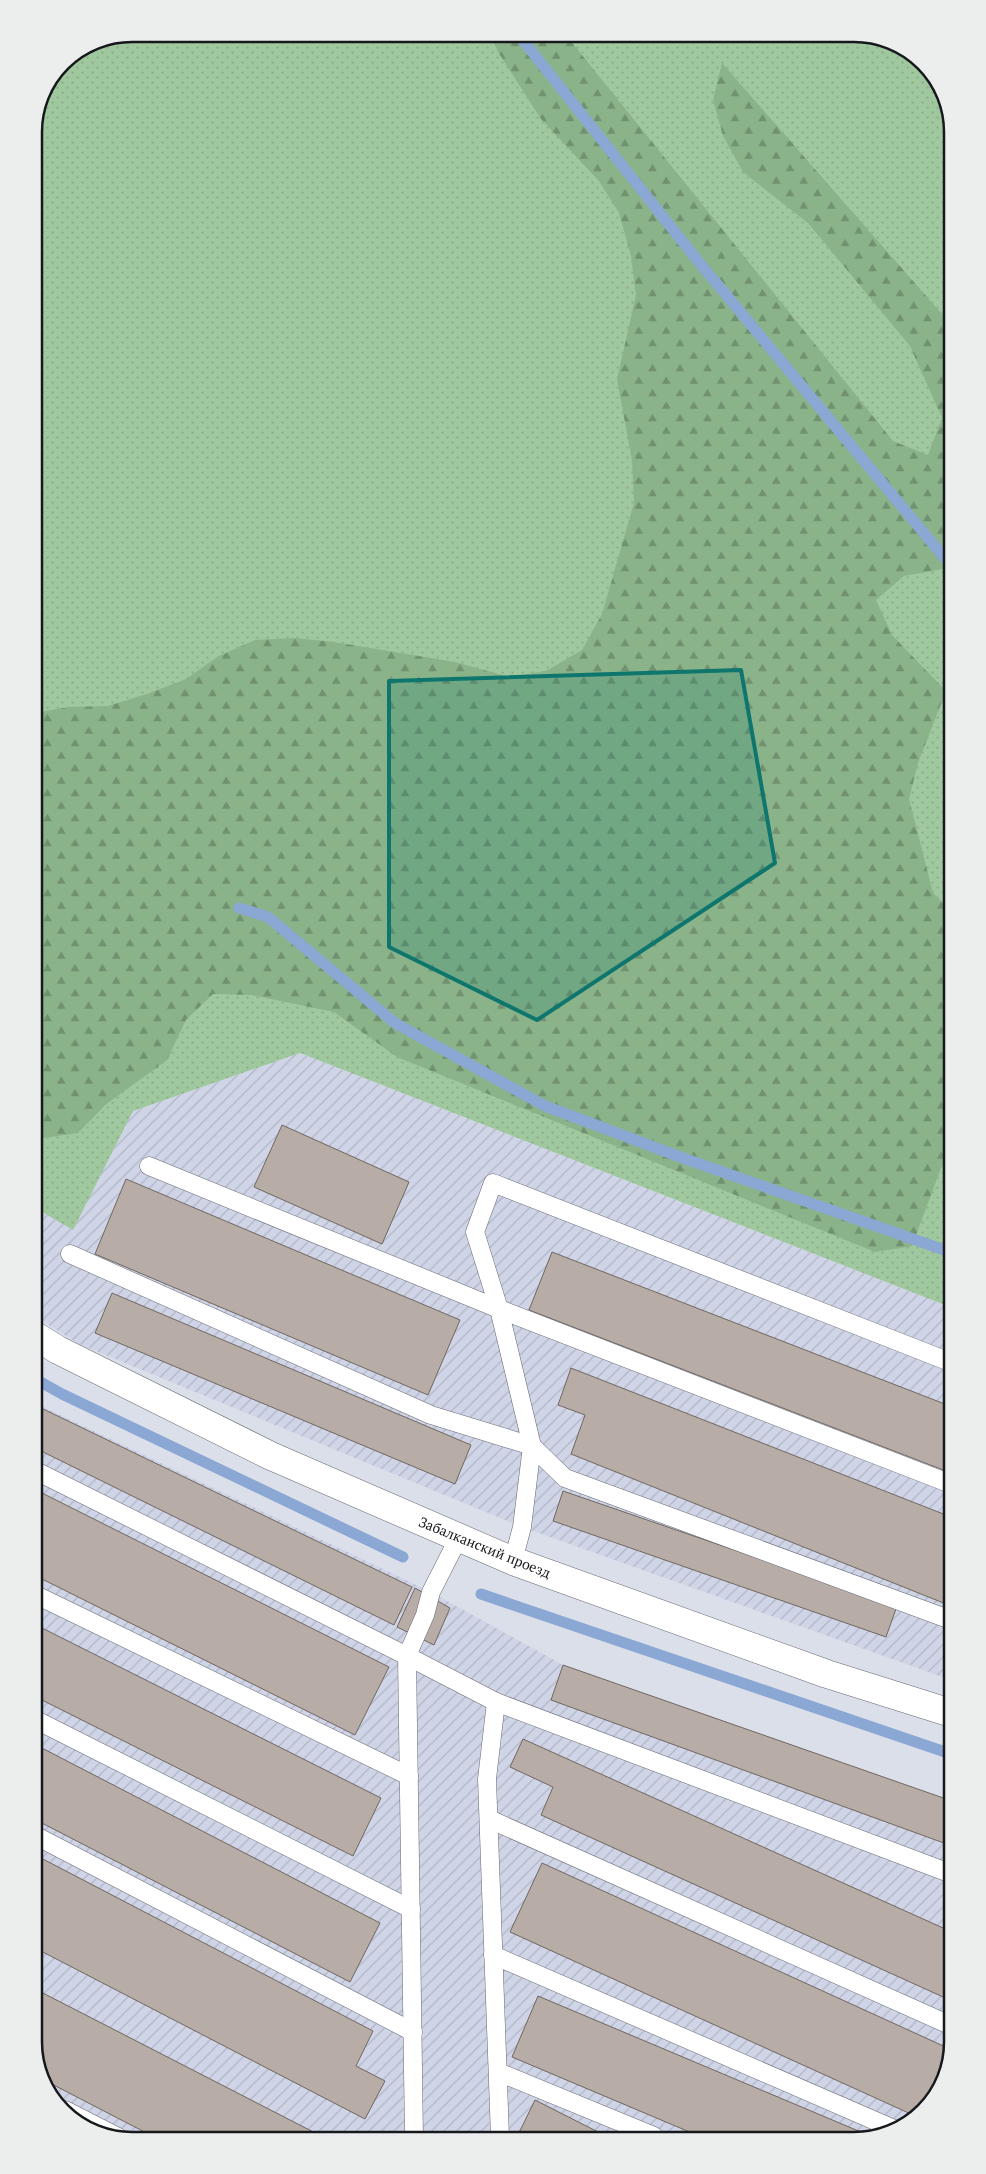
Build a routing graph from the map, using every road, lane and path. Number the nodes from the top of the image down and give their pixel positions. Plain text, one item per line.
1 (149, 1166) dead end
2 (70, 1254) dead end
3 (498, 1309) junction
4 (42, 1340) edge
5 (944, 1360) edge
6 (532, 1446) junction
7 (42, 1474) edge
8 (944, 1481) edge
9 (459, 1537) junction
10 (513, 1561) junction
11 (42, 1598) edge
12 (944, 1617) edge
13 (407, 1656) junction
14 (496, 1702) junction
15 (944, 1711) edge
16 (42, 1724) edge
17 (409, 1776) junction
18 (488, 1819) junction
19 (42, 1839) edge
20 (944, 1871) edge
21 (410, 1909) junction
22 (493, 1955) junction
23 (944, 2022) edge
24 (413, 2032) junction
25 (498, 2072) junction
26 (887, 2125) edge
27 (414, 2131) edge
28 (500, 2132) edge
29 (644, 2132) edge

1 - 3 lane
2 - 6 lane
3 - 5 lane
3 - 6 lane
3 - 8 lane
4 - 9 street, Забалканский проезд
6 - 10 lane
6 - 12 lane
7 - 13 lane
9 - 10 street, Забалканский проезд
9 - 13 lane
10 - 15 street, Забалканский проезд
11 - 17 lane
13 - 14 lane
13 - 17 lane
14 - 18 lane
14 - 20 lane
16 - 21 lane
17 - 21 lane
18 - 22 lane
18 - 23 lane
19 - 24 lane
21 - 24 lane
22 - 25 lane
22 - 26 lane
24 - 27 lane
25 - 28 lane
25 - 29 lane

